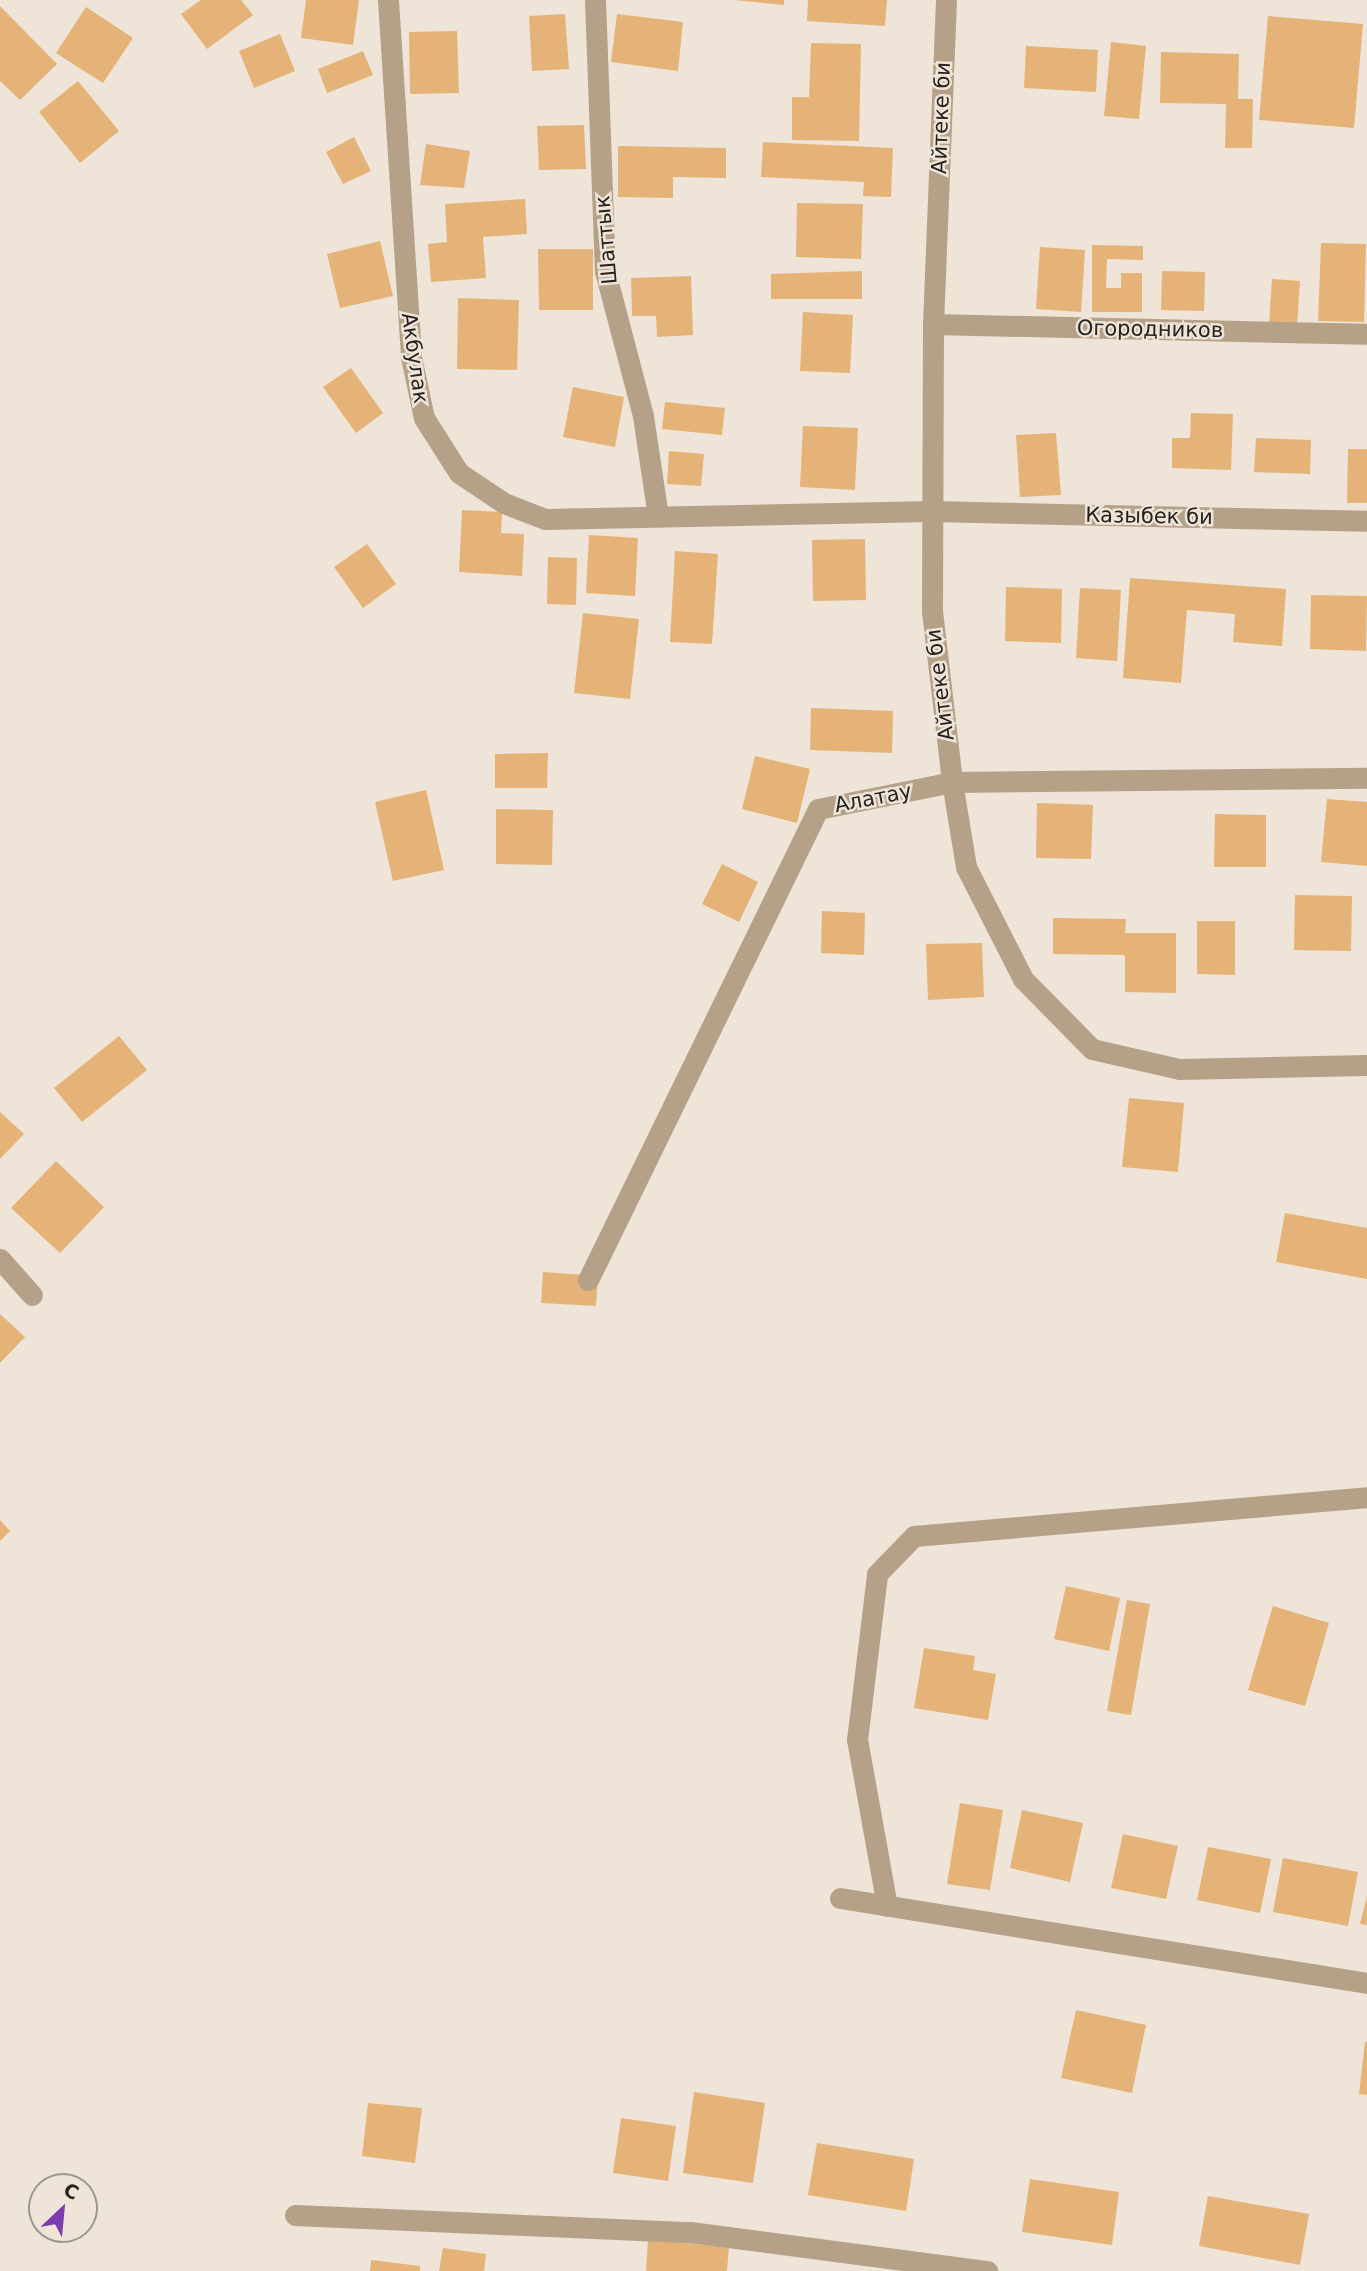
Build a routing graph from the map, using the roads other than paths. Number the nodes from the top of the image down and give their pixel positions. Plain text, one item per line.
1 (388, 0) edge
2 (595, 0) edge
3 (946, 0) edge
4 (933, 324) junction
5 (1367, 334) edge
6 (932, 511) junction
7 (658, 516) junction
8 (1367, 521) edge
9 (1367, 778) edge
10 (952, 782) junction
11 (1367, 1065) edge
12 (0, 1259) edge
13 (589, 1280) dead end
14 (32, 1295) dead end
15 (1367, 1497) edge
16 (840, 1898) dead end
17 (887, 1906) junction
18 (1367, 1983) edge
19 (295, 2215) dead end
20 (988, 2271) edge

1 - 7 street, Акбулак
2 - 7 street, Шаттык
3 - 4 street, Айтеке би
4 - 5 street, Огородников
4 - 6 street, Айтеке би
6 - 7 street, Акбулак
6 - 8 street, Казыбек би
6 - 10 street, Айтеке би
9 - 10 street, Алатау
10 - 11 street, Айтеке би
10 - 13 street, Алатау
12 - 14 street
15 - 17 street
16 - 17 street
17 - 18 street
19 - 20 street

